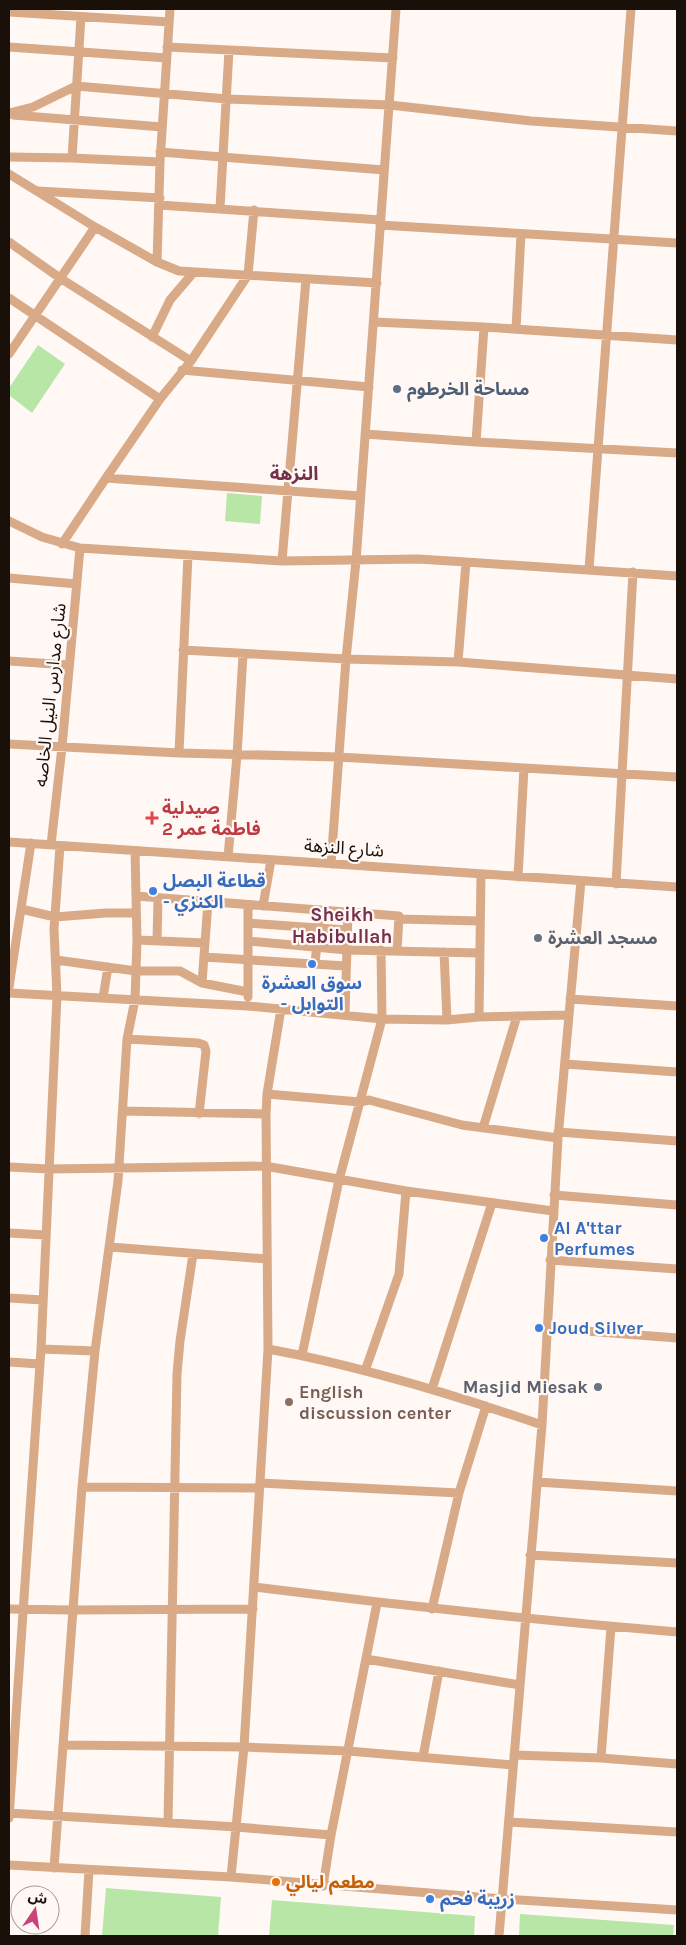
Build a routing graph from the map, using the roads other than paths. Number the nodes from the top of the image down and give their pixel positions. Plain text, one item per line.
1 (170, 9) edge
2 (396, 9) edge
3 (631, 9) edge
4 (9, 12) edge
5 (81, 17) junction
6 (169, 22) junction
7 (167, 46) junction
8 (9, 47) edge
9 (229, 50) junction
10 (79, 53) junction
11 (166, 58) junction
12 (393, 58) junction
13 (76, 86) junction
14 (164, 94) junction
15 (227, 99) junction
16 (390, 105) junction
17 (9, 114) edge
18 (74, 120) junction
19 (162, 127) junction
20 (623, 128) junction
21 (677, 131) edge
22 (160, 152) junction
23 (9, 157) edge
24 (224, 157) junction
25 (72, 158) junction
26 (160, 162) junction
27 (384, 170) junction
28 (9, 174) edge
29 (36, 191) junction
30 (159, 201) junction
31 (220, 208) junction
32 (254, 210) junction
33 (380, 222) junction
34 (95, 227) junction
35 (521, 234) junction
36 (614, 240) junction
37 (9, 242) edge
38 (677, 243) edge
39 (157, 262) junction
40 (193, 273) junction
41 (248, 275) junction
42 (60, 278) junction
43 (306, 279) junction
44 (377, 283) junction
45 (9, 298) edge
46 (34, 316) junction
47 (374, 322) junction
48 (484, 327) junction
49 (516, 329) junction
50 (608, 336) junction
51 (152, 337) junction
52 (677, 340) edge
53 (9, 354) edge
54 (191, 361) junction
55 (182, 370) junction
56 (298, 382) junction
57 (369, 387) junction
58 (160, 399) junction
59 (365, 434) junction
60 (476, 442) junction
61 (598, 448) junction
62 (677, 453) edge
63 (106, 478) junction
64 (289, 491) junction
65 (360, 496) junction
66 (9, 521) edge
67 (62, 544) junction
68 (80, 548) junction
69 (188, 555) junction
70 (282, 561) junction
71 (356, 561) junction
72 (466, 562) junction
73 (589, 569) junction
74 (634, 572) junction
75 (677, 576) edge
76 (9, 578) edge
77 (77, 584) junction
78 (183, 650) junction
79 (243, 655) junction
80 (346, 660) junction
81 (9, 661) edge
82 (458, 662) junction
83 (69, 665) junction
84 (627, 675) junction
85 (677, 679) edge
86 (9, 744) edge
87 (62, 747) junction
88 (179, 753) junction
89 (237, 755) junction
90 (339, 757) junction
91 (524, 768) junction
92 (622, 773) junction
93 (677, 777) edge
94 (9, 842) edge
95 (31, 843) junction
96 (55, 845) junction
97 (136, 851) junction
98 (228, 857) junction
99 (271, 860) junction
100 (331, 864) junction
101 (481, 874) junction
102 (518, 877) junction
103 (581, 881) junction
104 (616, 884) junction
105 (677, 887) edge
106 (136, 896) junction
107 (158, 898) junction
108 (208, 902) junction
109 (248, 905) junction
110 (263, 906) junction
111 (21, 909) junction
112 (320, 910) junction
113 (348, 912) junction
114 (136, 913) junction
115 (55, 917) junction
116 (399, 919) junction
117 (480, 921) junction
118 (248, 924) junction
119 (9, 925) edge
120 (19, 925) junction
121 (318, 929) junction
122 (347, 930) junction
123 (137, 940) junction
124 (158, 941) junction
125 (248, 941) junction
126 (205, 943) junction
127 (317, 947) junction
128 (346, 950) junction
129 (381, 950) junction
130 (397, 951) junction
131 (444, 952) junction
132 (480, 954) junction
133 (204, 957) junction
134 (248, 959) junction
135 (56, 960) junction
136 (315, 964) junction
137 (346, 966) junction
138 (108, 967) junction
139 (136, 971) junction
140 (202, 983) junction
141 (9, 988) edge
142 (248, 992) junction
143 (9, 993) edge
144 (57, 996) junction
145 (102, 998) junction
146 (570, 999) junction
147 (135, 1000) junction
148 (248, 1006) junction
149 (677, 1006) edge
150 (281, 1009) junction
151 (345, 1015) junction
152 (568, 1015) junction
153 (517, 1016) junction
154 (479, 1017) junction
155 (382, 1019) junction
156 (447, 1020) junction
157 (127, 1039) junction
158 (565, 1064) junction
159 (677, 1072) edge
160 (267, 1094) junction
161 (360, 1102) junction
162 (123, 1110) junction
163 (199, 1114) junction
164 (266, 1114) junction
165 (483, 1128) junction
166 (558, 1135) junction
167 (677, 1141) edge
168 (265, 1166) junction
169 (9, 1167) edge
170 (49, 1169) junction
171 (119, 1169) junction
172 (339, 1180) junction
173 (406, 1191) junction
174 (554, 1195) junction
175 (492, 1203) junction
176 (677, 1205) edge
177 (552, 1211) junction
178 (9, 1233) edge
179 (46, 1235) junction
180 (110, 1247) junction
181 (193, 1254) junction
182 (267, 1259) junction
183 (550, 1260) junction
184 (677, 1269) edge
185 (9, 1298) edge
186 (43, 1300) junction
187 (547, 1328) junction
188 (677, 1338) edge
189 (41, 1349) junction
190 (268, 1349) junction
191 (95, 1351) junction
192 (302, 1355) junction
193 (9, 1362) edge
194 (40, 1364) junction
195 (364, 1371) junction
196 (432, 1389) junction
197 (486, 1406) junction
198 (542, 1425) junction
199 (537, 1482) junction
200 (176, 1486) junction
201 (260, 1486) junction
202 (82, 1487) junction
203 (677, 1491) edge
204 (459, 1492) junction
205 (530, 1555) junction
206 (677, 1563) edge
207 (254, 1586) junction
208 (377, 1603) junction
209 (171, 1608) junction
210 (9, 1609) edge
211 (253, 1609) junction
212 (432, 1609) junction
213 (24, 1610) junction
214 (72, 1610) junction
215 (525, 1620) junction
216 (612, 1627) junction
217 (677, 1632) edge
218 (366, 1659) junction
219 (439, 1671) junction
220 (9, 1672) edge
221 (19, 1672) junction
222 (520, 1685) junction
223 (12, 1740) edge
224 (63, 1745) junction
225 (170, 1747) junction
226 (244, 1747) junction
227 (348, 1751) junction
228 (423, 1757) junction
229 (601, 1758) junction
230 (514, 1760) junction
231 (677, 1764) edge
232 (9, 1813) edge
233 (57, 1816) junction
234 (9, 1818) edge
235 (509, 1822) junction
236 (168, 1823) junction
237 (237, 1827) junction
238 (677, 1832) edge
239 (331, 1835) junction
240 (9, 1865) edge
241 (54, 1868) junction
242 (89, 1870) junction
243 (231, 1878) junction
244 (324, 1886) junction
245 (502, 1899) junction
246 (677, 1910) edge
247 (85, 1936) edge
248 (499, 1936) edge

1 - 6 street
2 - 12 street
3 - 20 street
4 - 5 street
5 - 6 street
5 - 10 street
6 - 7 street
7 - 9 street
7 - 11 street
8 - 10 street
9 - 12 street
9 - 15 street
10 - 11 street
10 - 13 street
11 - 14 street
12 - 16 street
13 - 14 street
13 - 17 street
13 - 18 street
14 - 15 street
14 - 19 street
15 - 16 street
15 - 24 street
16 - 20 street
16 - 27 street
17 - 18 street
18 - 19 street
18 - 25 street
19 - 22 street
20 - 21 street
20 - 36 street
22 - 24 street
22 - 26 street
23 - 25 street
24 - 27 street
24 - 31 street
25 - 26 street
26 - 30 street
27 - 33 street
28 - 29 street
29 - 30 street
29 - 34 street
30 - 31 street
30 - 39 street
31 - 32 street
32 - 33 street
32 - 41 street
33 - 35 street
33 - 44 street
34 - 39 street
34 - 42 street
35 - 36 street
35 - 49 street
36 - 38 street
36 - 50 street
37 - 42 street
39 - 40 street
40 - 41 street
40 - 51 street
41 - 43 street
41 - 54 street
42 - 46 street
42 - 51 street
43 - 44 street
43 - 56 street
44 - 47 street
45 - 46 street
46 - 53 street
46 - 58 street
47 - 48 street
47 - 57 street
48 - 49 street
48 - 60 street
49 - 50 street
50 - 52 street
50 - 61 street
51 - 54 street
54 - 55 street
55 - 56 street
55 - 58 street
56 - 57 street
56 - 64 street
57 - 59 street
58 - 63 street
59 - 60 street
59 - 65 street
60 - 61 street
61 - 62 street
61 - 73 street
63 - 64 street
63 - 67 street
64 - 65 street
64 - 70 street
65 - 71 street
66 - 67 street
67 - 68 street
68 - 69 street
68 - 77 street, شارع مدارس النيل الخاصه
69 - 70 street
69 - 78 street
70 - 71 street
71 - 72 street
71 - 80 street
72 - 73 street
72 - 82 street
73 - 74 street
74 - 75 street
74 - 84 street
76 - 77 street
77 - 83 street, شارع مدارس النيل الخاصه
78 - 79 street
78 - 88 street
79 - 80 street
79 - 89 street
80 - 82 street
80 - 90 street
81 - 83 street
82 - 84 street
83 - 87 street, شارع مدارس النيل الخاصه
84 - 85 street
84 - 92 street
86 - 87 street
87 - 88 street
87 - 96 street, شارع مدارس النيل الخاصه
88 - 89 street
89 - 90 street
89 - 98 street
90 - 91 street
90 - 100 street
91 - 92 street
91 - 102 street
92 - 93 street
92 - 104 street
94 - 95 street, شارع النزهة
95 - 96 street, شارع النزهة
95 - 111 street
96 - 97 street, شارع النزهة
96 - 115 street, شارع مدارس النيل الخاصه
97 - 98 street, شارع النزهة
97 - 106 street
98 - 99 street, شارع النزهة
99 - 100 street, شارع النزهة
99 - 110 street
100 - 101 street, شارع النزهة
101 - 102 street, شارع النزهة
101 - 117 street
102 - 103 street, شارع النزهة
103 - 104 street, شارع النزهة
103 - 146 street
104 - 105 street, شارع النزهة
106 - 107 street
106 - 114 street
107 - 108 street
107 - 124 street
108 - 109 street
108 - 126 street
109 - 110 street
109 - 118 street
110 - 112 street
111 - 115 street
111 - 120 street
112 - 113 street
112 - 121 street
113 - 116 street
113 - 122 street
114 - 115 street
114 - 123 street
115 - 135 street, شارع مدارس النيل الخاصه
116 - 117 street
116 - 130 street
117 - 132 street
118 - 121 street
118 - 125 street
119 - 120 street
120 - 141 street
121 - 122 street
121 - 127 street
122 - 128 street
123 - 124 street
123 - 139 street
124 - 126 street
125 - 127 street
125 - 134 street
126 - 133 street
127 - 128 street
127 - 136 street
128 - 129 street
128 - 137 street
129 - 130 street
129 - 155 street
130 - 131 street
131 - 132 street
131 - 156 street
132 - 154 street
133 - 134 street
133 - 140 street
134 - 136 street
134 - 142 street
135 - 138 street
135 - 144 street, شارع مدارس النيل الخاصه
136 - 137 street
137 - 151 street
138 - 139 street
138 - 145 street
139 - 140 street
139 - 147 street
140 - 142 street
142 - 148 street
143 - 144 street
144 - 145 street
144 - 170 street, شارع مدارس النيل الخاصه
145 - 147 street
146 - 149 street
146 - 152 street
147 - 148 street
147 - 157 street
148 - 150 street
150 - 151 street
150 - 160 street
151 - 155 street
152 - 153 street
152 - 158 street
153 - 154 street
153 - 165 street
154 - 156 street
155 - 156 street
155 - 161 street
157 - 162 street
157 - 163 street
158 - 159 street
158 - 166 street
160 - 161 street
160 - 164 street
161 - 165 street
161 - 172 street
162 - 163 street
162 - 171 street
163 - 164 street
164 - 168 street
165 - 166 street
166 - 167 street
166 - 174 street
168 - 171 street
168 - 172 street
168 - 182 street
169 - 170 street
170 - 171 street
170 - 179 street, شارع مدارس النيل الخاصه
171 - 180 street
172 - 173 street
172 - 192 street
173 - 175 street
173 - 195 street
174 - 176 street
174 - 177 street
175 - 177 street
175 - 196 street
177 - 183 street
178 - 179 street
179 - 186 street, شارع مدارس النيل الخاصه
180 - 181 street
180 - 191 street
181 - 182 street
181 - 200 street
182 - 190 street
183 - 184 street
183 - 187 street
185 - 186 street
186 - 189 street, شارع مدارس النيل الخاصه
187 - 188 street
187 - 198 street
189 - 191 street
189 - 194 street, شارع مدارس النيل الخاصه
190 - 192 street
190 - 201 street
191 - 202 street
192 - 195 street
193 - 194 street
194 - 213 street, شارع مدارس النيل الخاصه
195 - 196 street
196 - 197 street
197 - 198 street
197 - 204 street
198 - 199 street
199 - 203 street
199 - 205 street
200 - 201 street
200 - 202 street
200 - 209 street
201 - 204 street
201 - 207 street
202 - 214 street
204 - 212 street
205 - 206 street
205 - 215 street
207 - 208 street
207 - 211 street
208 - 212 street
208 - 218 street
209 - 211 street
209 - 214 street
209 - 225 street
210 - 213 street
211 - 226 street
212 - 215 street
213 - 214 street
213 - 221 street, شارع مدارس النيل الخاصه
214 - 224 street
215 - 216 street
215 - 222 street
216 - 217 street
216 - 229 street
218 - 219 street
218 - 227 street
219 - 222 street
219 - 228 street
220 - 221 street
221 - 223 street, شارع مدارس النيل الخاصه
222 - 230 street
223 - 232 street, شارع مدارس النيل الخاصه
224 - 225 street
224 - 233 street
225 - 226 street
225 - 236 street
226 - 227 street
226 - 237 street
227 - 228 street
227 - 239 street
228 - 230 street
229 - 230 street
229 - 231 street
230 - 235 street
232 - 233 street
232 - 234 street, شارع مدارس النيل الخاصه
233 - 236 street
233 - 241 street
235 - 238 street
235 - 245 street
236 - 237 street
237 - 239 street
237 - 243 street
239 - 244 street
240 - 241 street
241 - 242 street
242 - 243 street
242 - 247 street
243 - 244 street
244 - 245 street
245 - 246 street
245 - 248 street

